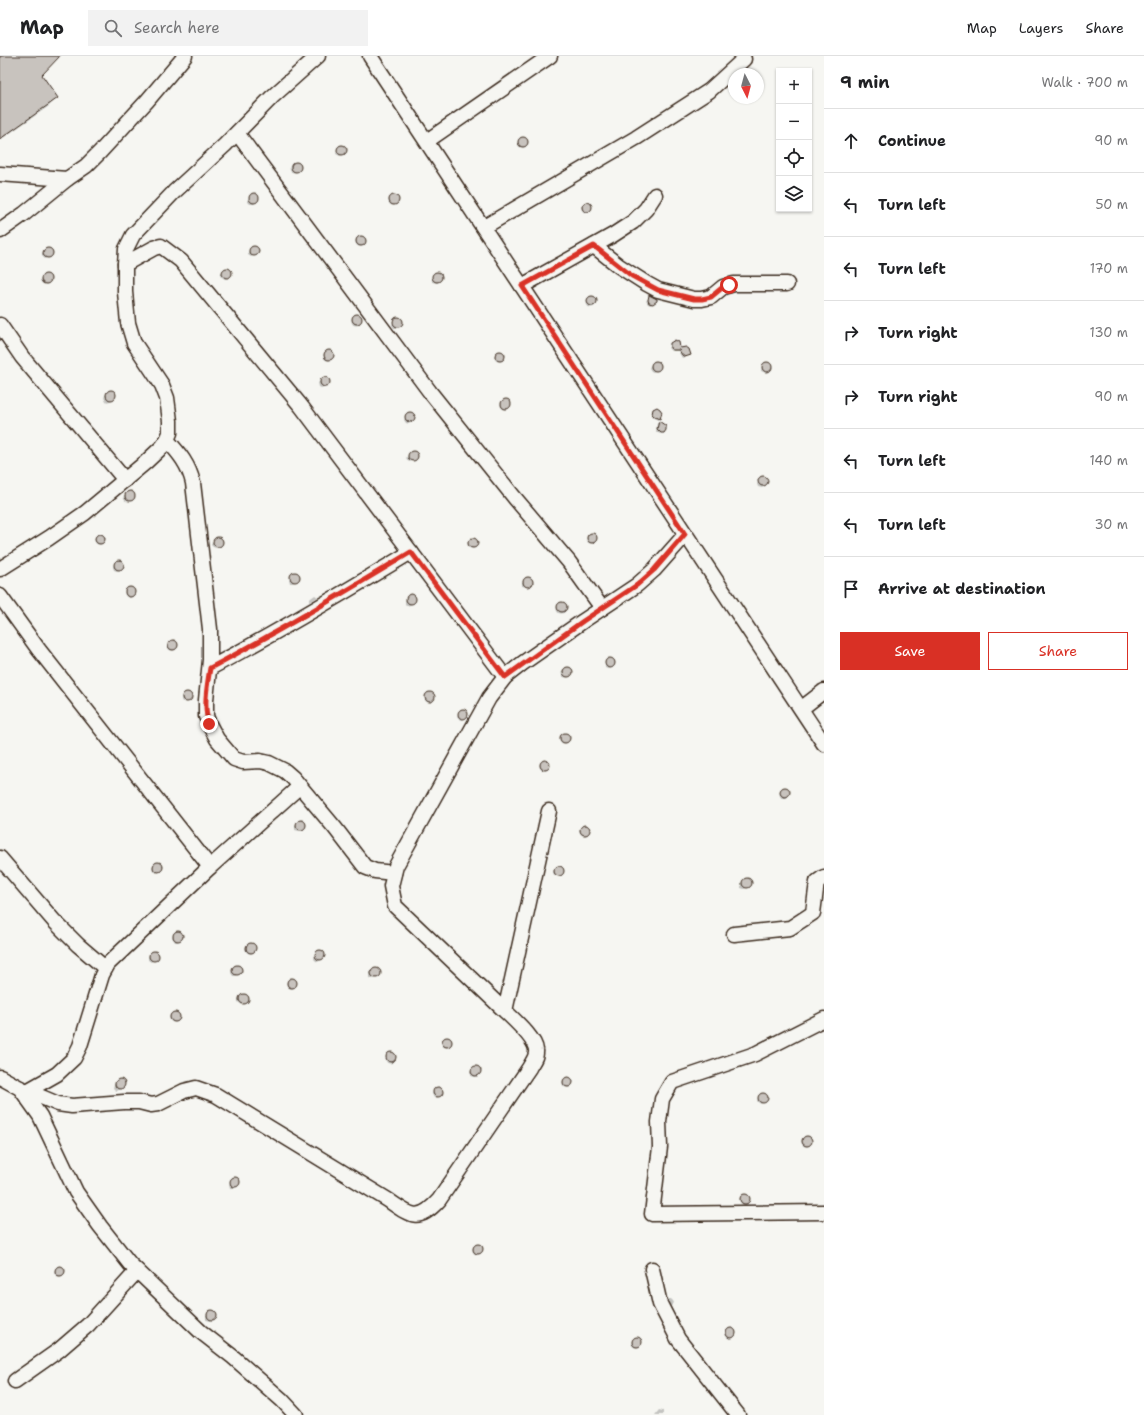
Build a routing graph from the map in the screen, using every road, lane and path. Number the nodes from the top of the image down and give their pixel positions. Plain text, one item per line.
1 (185, 56) edge
2 (318, 56) edge
3 (370, 56) edge
4 (550, 56) edge
5 (744, 59) dead end
6 (237, 133) junction
7 (427, 141) junction
8 (0, 174) edge
9 (67, 179) junction
10 (654, 195) dead end
11 (484, 227) junction
12 (0, 231) edge
13 (594, 246) junction
14 (125, 264) junction
15 (787, 284) dead end
16 (522, 286) junction
17 (0, 325) edge
18 (168, 440) junction
19 (125, 480) junction
20 (685, 534) junction
21 (411, 552) junction
22 (0, 569) edge
23 (0, 596) edge
24 (602, 608) junction
25 (210, 668) junction
26 (505, 677) junction
27 (824, 691) edge
28 (802, 708) junction
29 (824, 744) edge
30 (300, 787) junction
31 (549, 811) dead end
32 (0, 858) edge
33 (210, 867) junction
34 (394, 872) junction
35 (824, 877) edge
36 (734, 934) dead end
37 (105, 968) junction
38 (505, 1011) junction
39 (824, 1019) edge
40 (0, 1077) edge
41 (24, 1090) junction
42 (824, 1212) edge
43 (652, 1270) dead end
44 (137, 1271) junction
45 (15, 1381) dead end
46 (296, 1415) edge
47 (738, 1415) edge

1 - 9 street
2 - 6 street
3 - 7 street
4 - 7 street
5 - 11 street
6 - 14 street
6 - 24 street
7 - 11 street
8 - 9 street
9 - 12 street
10 - 13 street
11 - 16 street
13 - 15 street
13 - 16 street
14 - 18 street
14 - 21 street
16 - 20 street
17 - 19 street
18 - 19 street
18 - 25 street
19 - 22 street
20 - 24 street
20 - 28 street
21 - 25 street
21 - 26 street
23 - 33 street
24 - 26 street
25 - 30 street
26 - 34 street
27 - 28 street
28 - 29 street
30 - 33 street
30 - 34 street
31 - 38 street
32 - 37 street
33 - 37 street
34 - 38 street
35 - 36 street
37 - 41 street
38 - 41 street
39 - 42 street
40 - 41 street
41 - 44 street
43 - 47 street
44 - 45 street
44 - 46 street

